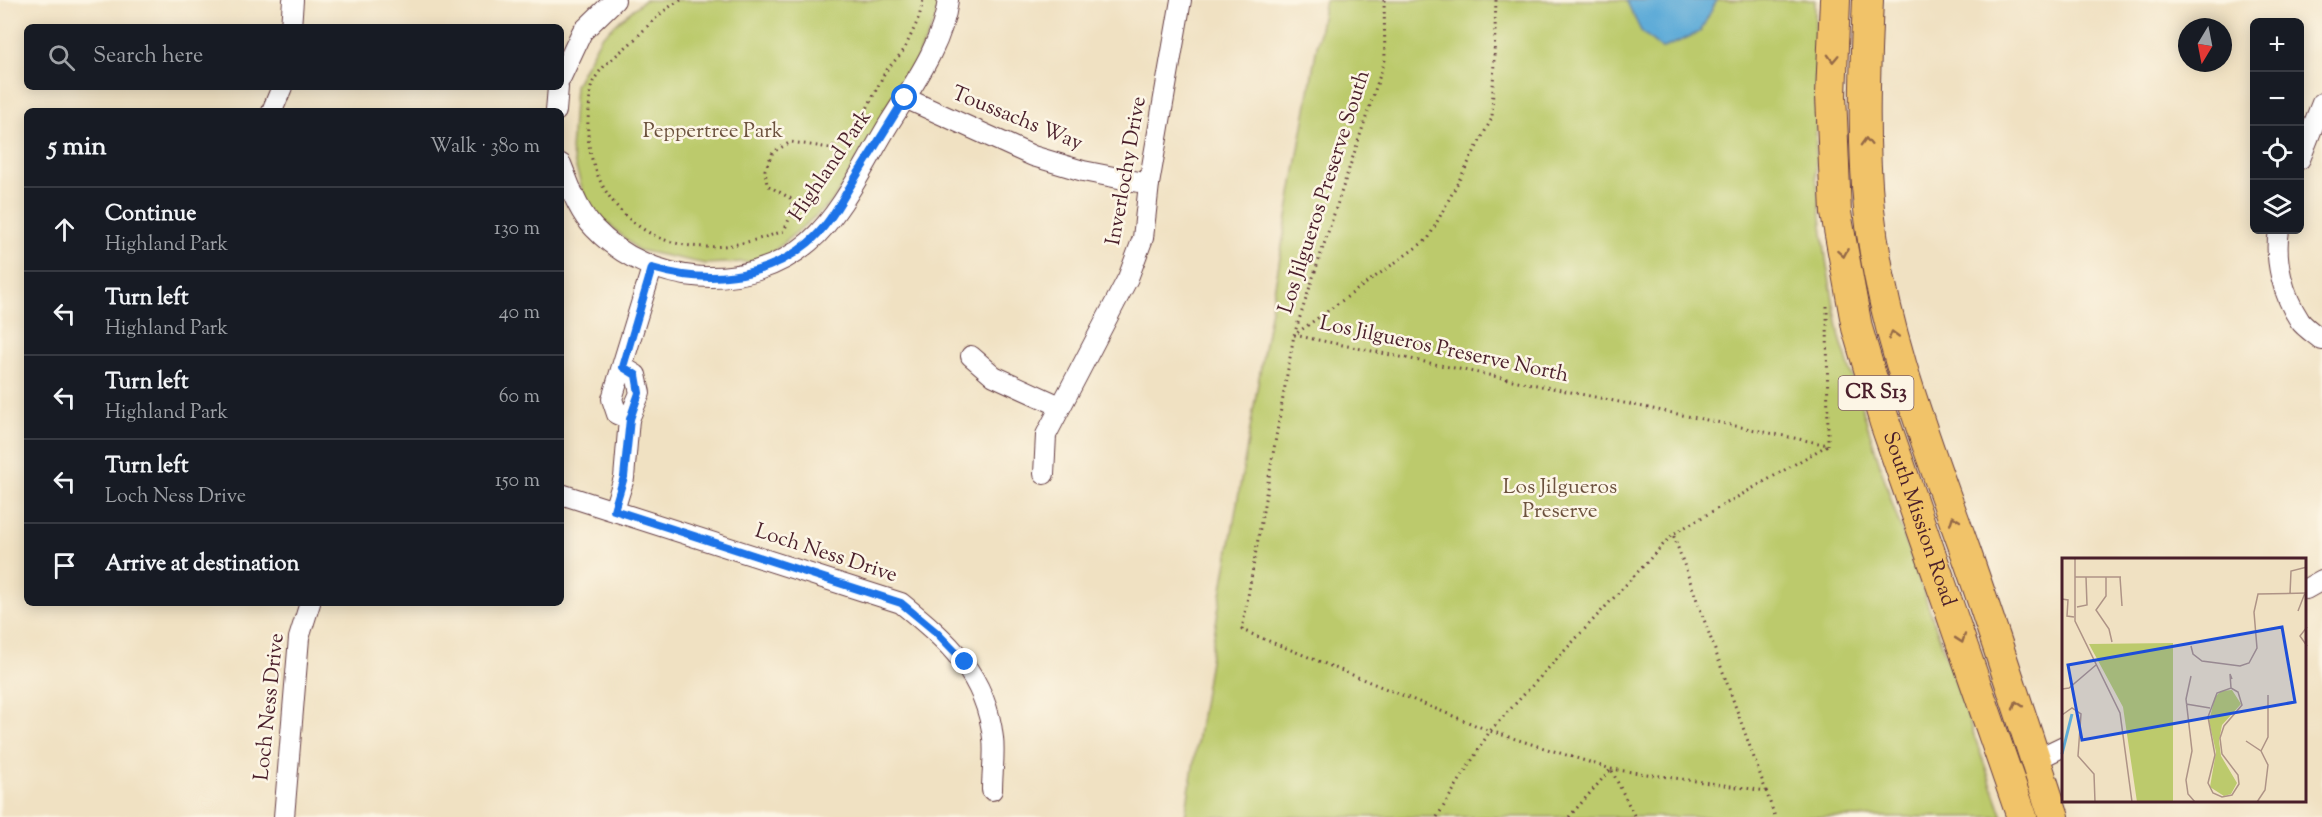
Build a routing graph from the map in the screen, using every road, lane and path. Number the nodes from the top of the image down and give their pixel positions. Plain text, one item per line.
1 (293, 0) edge
2 (615, 0) edge
3 (681, 0) edge
4 (923, 0) edge
5 (948, 0) edge
6 (1181, 0) edge
7 (1384, 0) edge
8 (1496, 0) edge
9 (1835, 0) edge
10 (1868, 0) edge
11 (291, 24) edge
12 (564, 71) edge
13 (281, 90) edge
14 (558, 90) edge
15 (905, 98) junction
16 (2322, 103) edge
17 (273, 108) edge
18 (556, 108) edge
19 (2304, 149) edge
20 (564, 171) edge
21 (1149, 184) junction
22 (2278, 234) edge
23 (652, 268) junction
24 (1294, 334) junction
25 (2322, 340) edge
26 (971, 356) dead end
27 (1060, 406) junction
28 (1044, 474) dead end
29 (564, 496) edge
30 (614, 510) junction
31 (1673, 534) junction
32 (2322, 580) edge
33 (2307, 588) edge
34 (309, 606) edge
35 (1490, 731) junction
36 (2062, 747) edge
37 (2035, 760) junction
38 (1611, 769) junction
39 (992, 790) dead end
40 (1766, 791) junction
41 (284, 817) edge
42 (1437, 817) edge
43 (1569, 817) edge
44 (1635, 817) edge
45 (1774, 817) edge
46 (2022, 817) edge
47 (2054, 817) edge

1 - 11 street
2 - 12 street
3 - 4 path
5 - 15 street, Highland Park
6 - 21 street, Inverlochy Drive
7 - 24 path, Los Jilgueros Preserve South
8 - 24 path, Los Jilgueros Preserve South
9 -> 46 main road, South Mission Road / CR S13
37 -> 10 main road, South Mission Road / CR S13
13 - 17 street
14 - 18 street
15 - 21 street, Toussachs Way
15 - 23 street, Highland Park
16 - 19 street
20 - 23 street, Highland Park
21 - 27 street, Inverlochy Drive
22 - 25 street
23 - 30 street
24 - 31 path, Los Jilgueros Preserve North
24 - 35 path, Los Jilgueros Preserve North
26 - 27 street
27 - 28 street, Inverlochy Drive
29 - 30 street, Loch Ness Drive
30 - 39 street, Loch Ness Drive
31 - 35 path, Los Jilgueros Preserve North
31 - 40 path
32 - 33 street
34 - 41 street, Loch Ness Drive
35 - 38 path, Los Jilgueros Preserve North
35 - 42 path, Los Jilgueros Preserve North
36 - 37 street
37 - 47 main road, South Mission Road / CR S13
38 - 40 path, Los Jilgueros Preserve North
38 - 43 path
38 - 44 path
40 - 45 path

